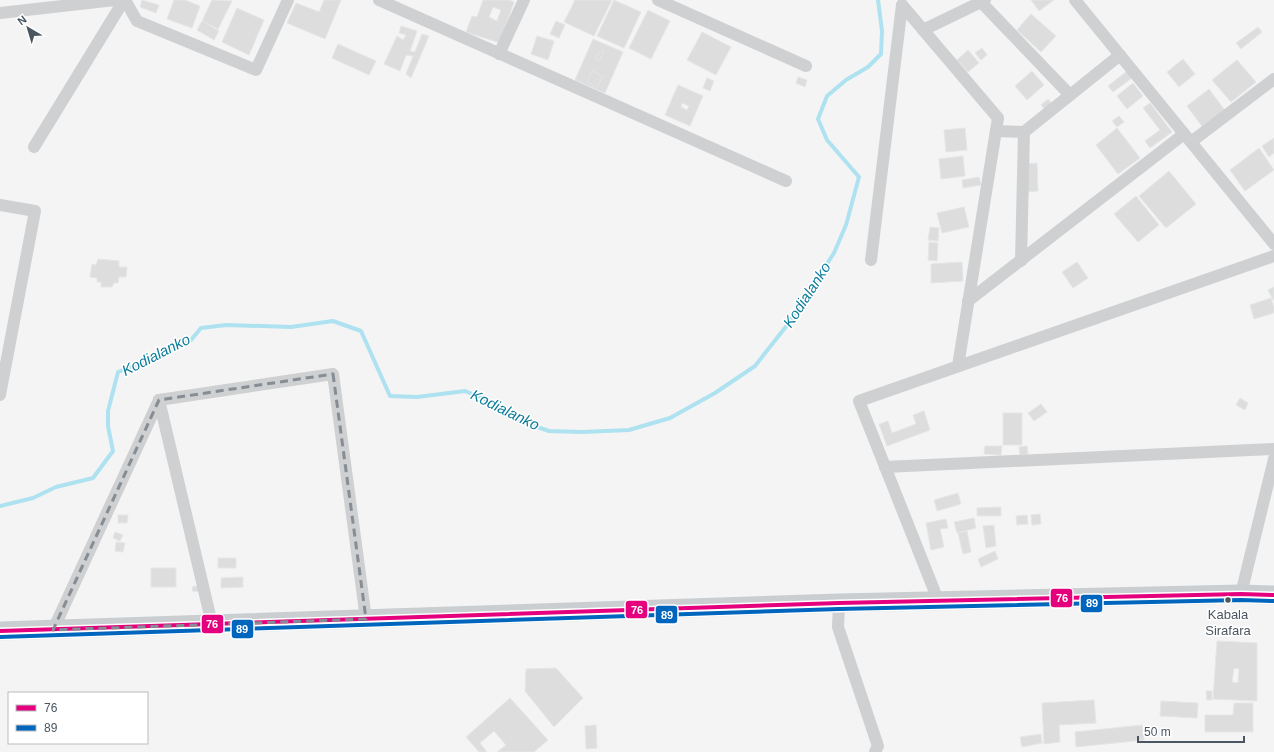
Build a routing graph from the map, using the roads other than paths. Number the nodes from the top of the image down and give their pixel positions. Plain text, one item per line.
1 (115, 0) edge
2 (125, 0) edge
3 (288, 0) edge
4 (379, 0) edge
5 (524, 0) edge
6 (658, 0) edge
7 (1075, 0) edge
8 (983, 1) edge
9 (0, 13) edge
10 (923, 30) junction
11 (499, 54) junction
12 (1120, 55) junction
13 (806, 66) dead end
14 (1274, 79) edge
15 (1070, 95) junction
16 (996, 131) junction
17 (1024, 132) junction
18 (1187, 138) junction
19 (34, 147) dead end
20 (786, 182) dead end
21 (0, 205) edge
22 (1274, 244) edge
23 (1274, 256) edge
24 (871, 260) dead end
25 (1021, 261) junction
26 (968, 301) junction
27 (958, 366) junction
28 (0, 394) edge
29 (159, 400) junction
30 (1274, 449) edge
31 (1274, 459) edge
32 (886, 467) junction
33 (1241, 594) junction
34 (1274, 595) edge
35 (938, 600) junction
36 (839, 603) junction
37 (366, 619) junction
38 (212, 624) junction
39 (53, 630) junction
40 (0, 632) edge
41 (875, 752) edge

1 - 9 street
2 - 3 street
2 - 19 street
4 - 11 street
5 - 11 street
6 - 13 street
7 - 12 street
8 - 10 street
8 - 15 street
10 - 16 street
10 - 24 street
11 - 20 street
12 - 15 street
12 - 18 street
14 - 18 street
15 - 17 street
16 - 17 street
16 - 26 street
17 - 25 street
18 - 22 street
18 - 25 street
21 - 28 street
23 - 27 street
25 - 26 street
26 - 27 street
27 - 32 street
29 - 37 street
29 - 38 street
29 - 39 street
30 - 32 street
31 - 33 street
32 - 35 street
33 - 34 main road
33 - 35 main road
35 - 36 main road
36 - 37 main road
36 - 41 street
37 - 38 main road
38 - 39 main road
39 - 40 main road

